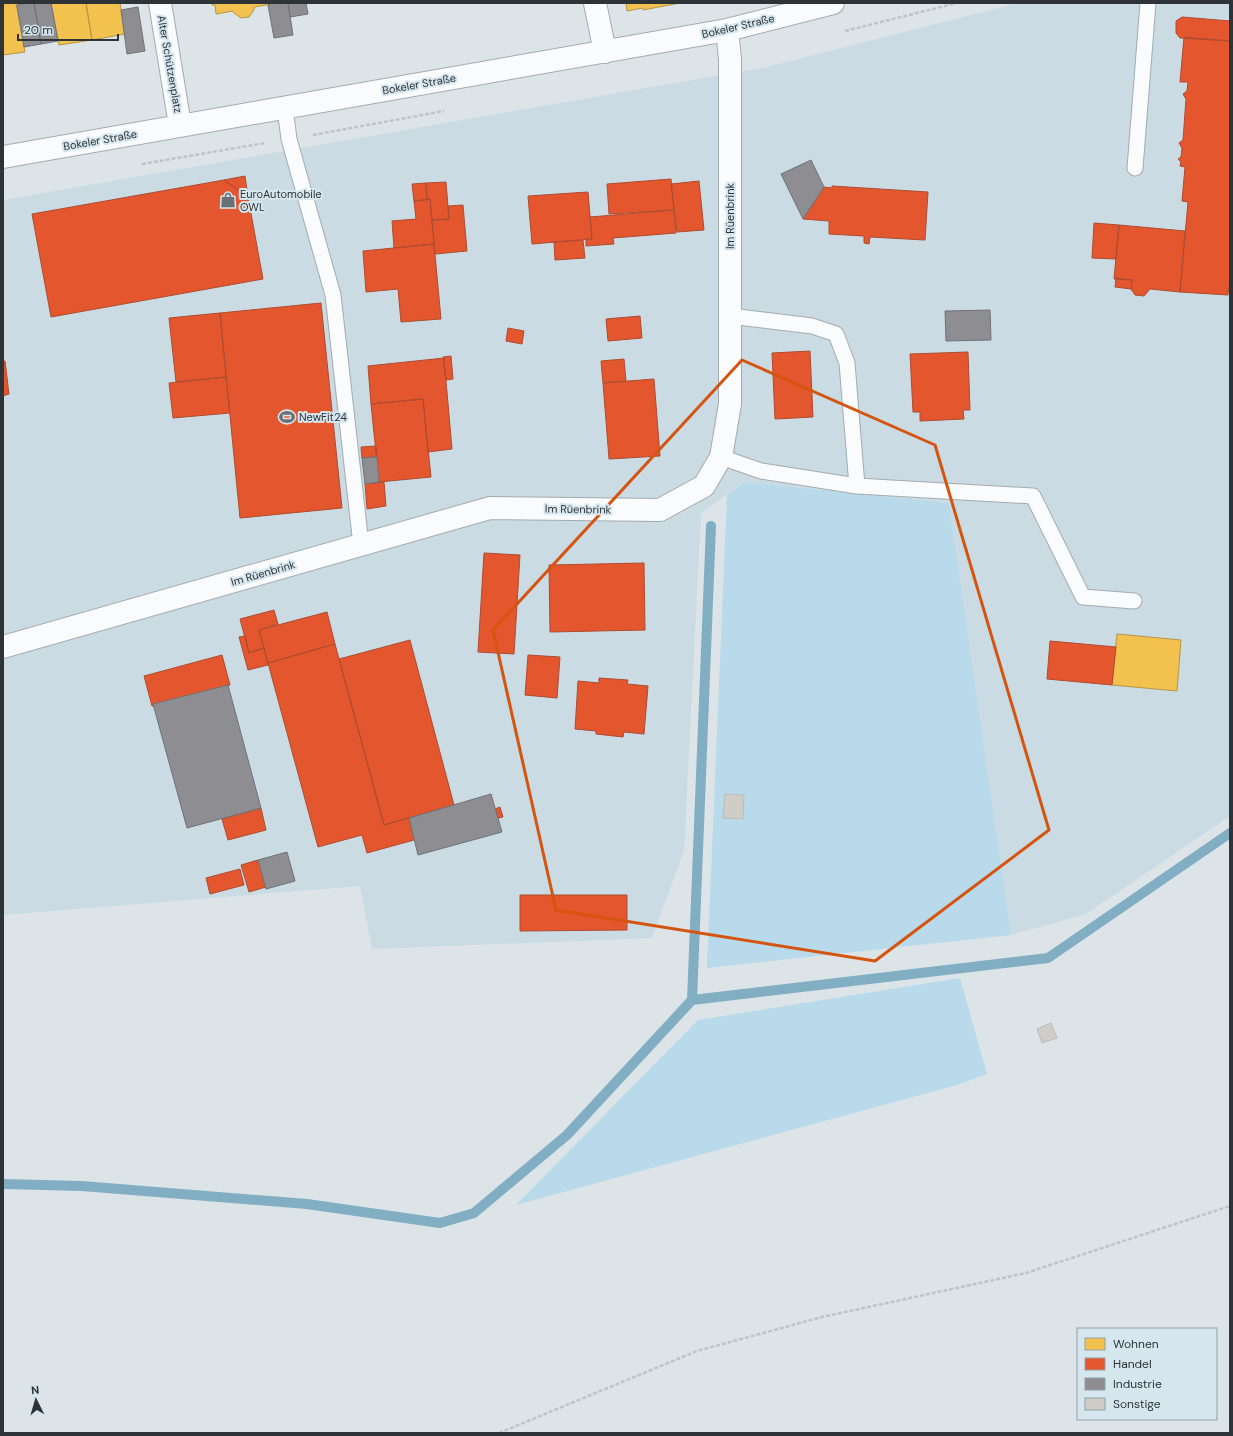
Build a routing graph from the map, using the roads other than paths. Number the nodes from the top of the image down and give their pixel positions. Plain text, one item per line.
1 (160, 3) edge
2 (595, 3) edge
3 (833, 3) edge
4 (1148, 3) edge
5 (728, 30) junction
6 (605, 52) junction
7 (285, 108) junction
8 (180, 125) junction
9 (3, 157) edge
10 (1135, 168) dead end
11 (730, 316) junction
12 (721, 457) junction
13 (857, 486) junction
14 (361, 545) junction
15 (1134, 601) dead end
16 (3, 647) edge

1 - 8 street, Alter Schützenplatz
2 - 6 street
3 - 5 street, Bokeler Straße
4 - 10 lane
5 - 6 street, Bokeler Straße
5 - 11 street, Im Rüenbrink
6 - 7 street, Bokeler Straße
7 - 8 street, Bokeler Straße
7 - 14 lane
8 - 9 street, Bokeler Straße
11 - 12 street, Im Rüenbrink
11 - 13 lane
12 - 13 lane
12 - 14 street, Im Rüenbrink
13 - 15 lane
14 - 16 street, Im Rüenbrink

